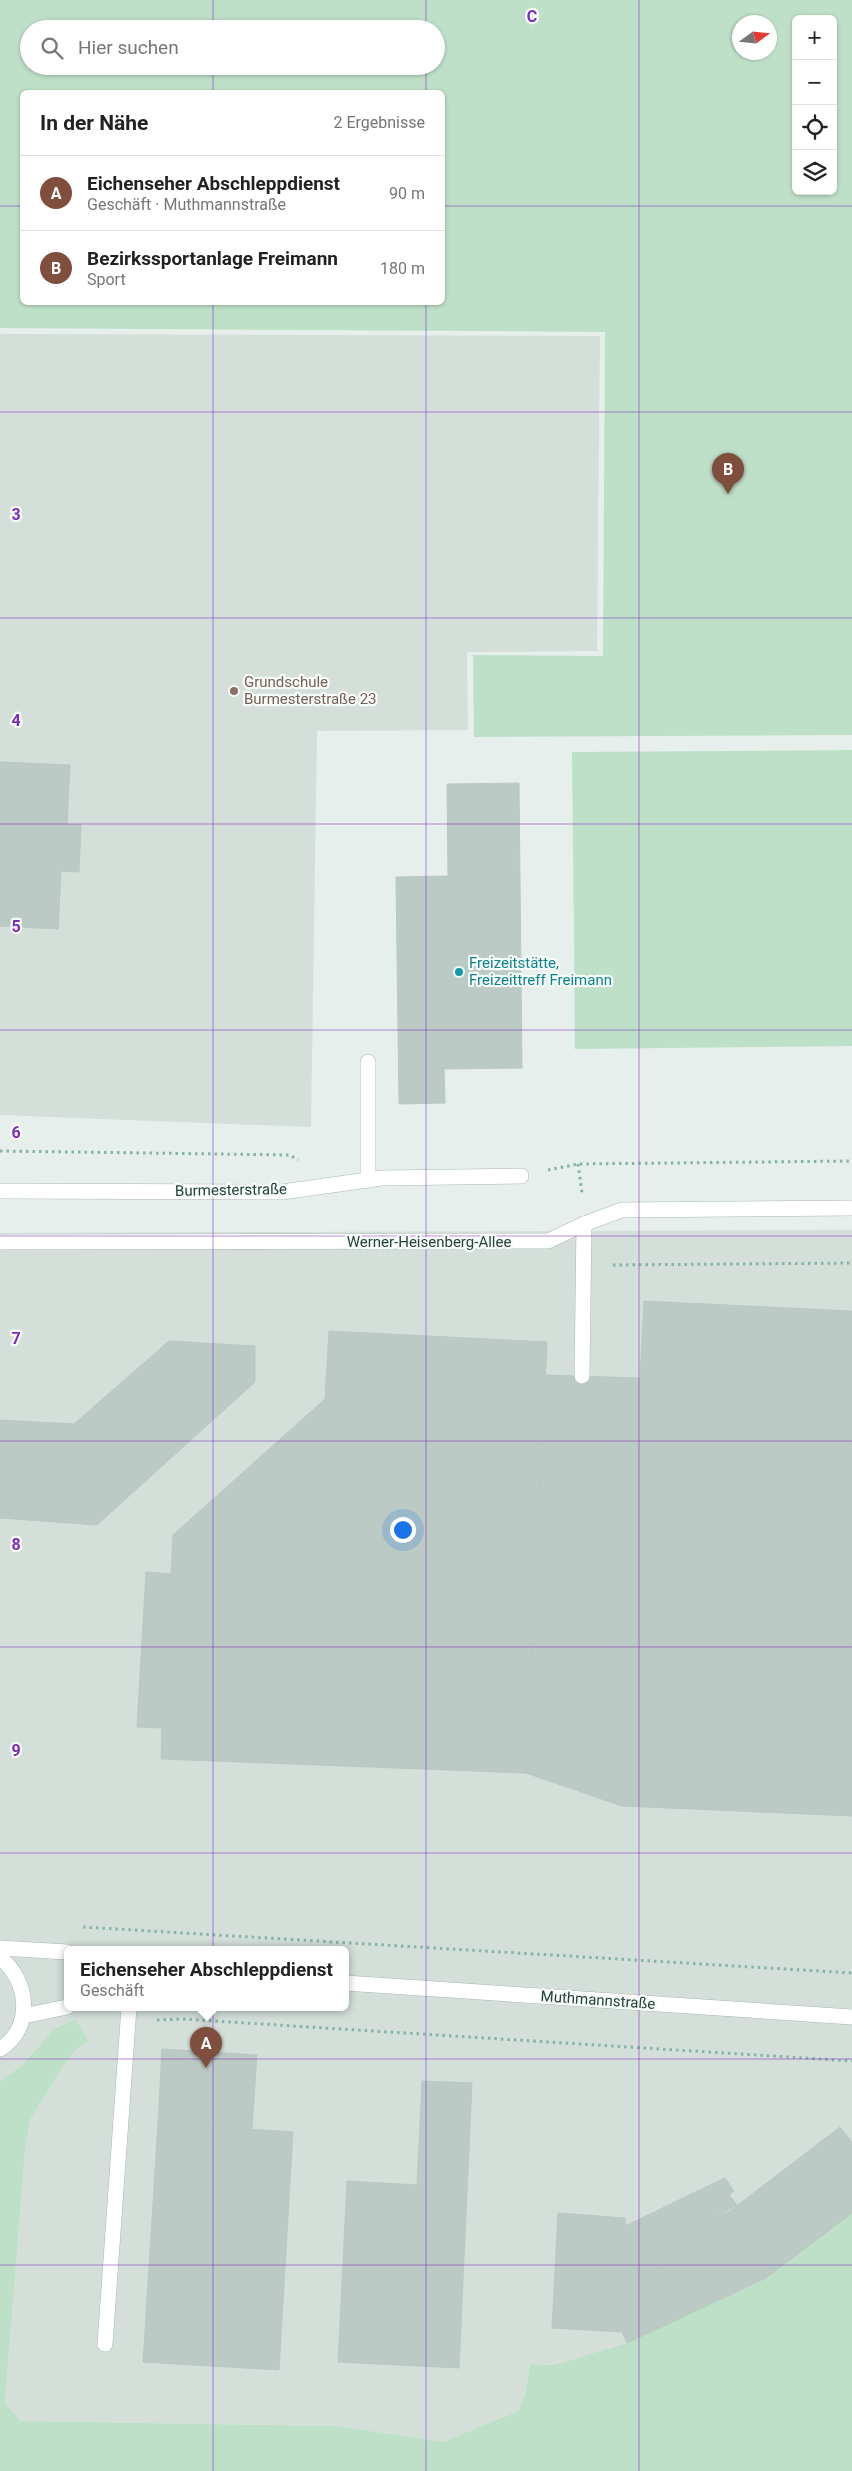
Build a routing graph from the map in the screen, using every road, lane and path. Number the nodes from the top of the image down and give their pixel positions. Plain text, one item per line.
1 (368, 1062) dead end
2 (0, 1151) edge
3 (852, 1161) edge
4 (578, 1164) dead end
5 (521, 1176) dead end
6 (368, 1179) junction
7 (333, 1183) junction
8 (0, 1190) edge
9 (852, 1208) edge
10 (584, 1224) junction
11 (0, 1242) edge
12 (582, 1376) dead end
13 (82, 1927) dead end
14 (0, 1948) edge
15 (64, 1952) edge
16 (0, 1958) edge
17 (852, 1973) edge
18 (349, 1983) edge
19 (64, 2008) edge
20 (129, 2011) edge
21 (23, 2016) junction
22 (852, 2017) edge
23 (129, 2022) junction
24 (0, 2049) edge
25 (852, 2061) edge
26 (106, 2344) dead end

1 - 6 street
2 - 7 path
3 - 4 path
5 - 6 street, Burmesterstraße
6 - 7 street, Burmesterstraße
7 - 8 street, Burmesterstraße
9 - 10 street, Werner-Heisenberg-Allee
10 - 11 street, Werner-Heisenberg-Allee
10 - 12 street
13 - 17 path
14 - 15 street
16 - 21 street
18 - 22 street, Muthmannstraße
19 - 21 street
20 - 23 street
21 - 24 street
23 - 25 path
23 - 26 street

